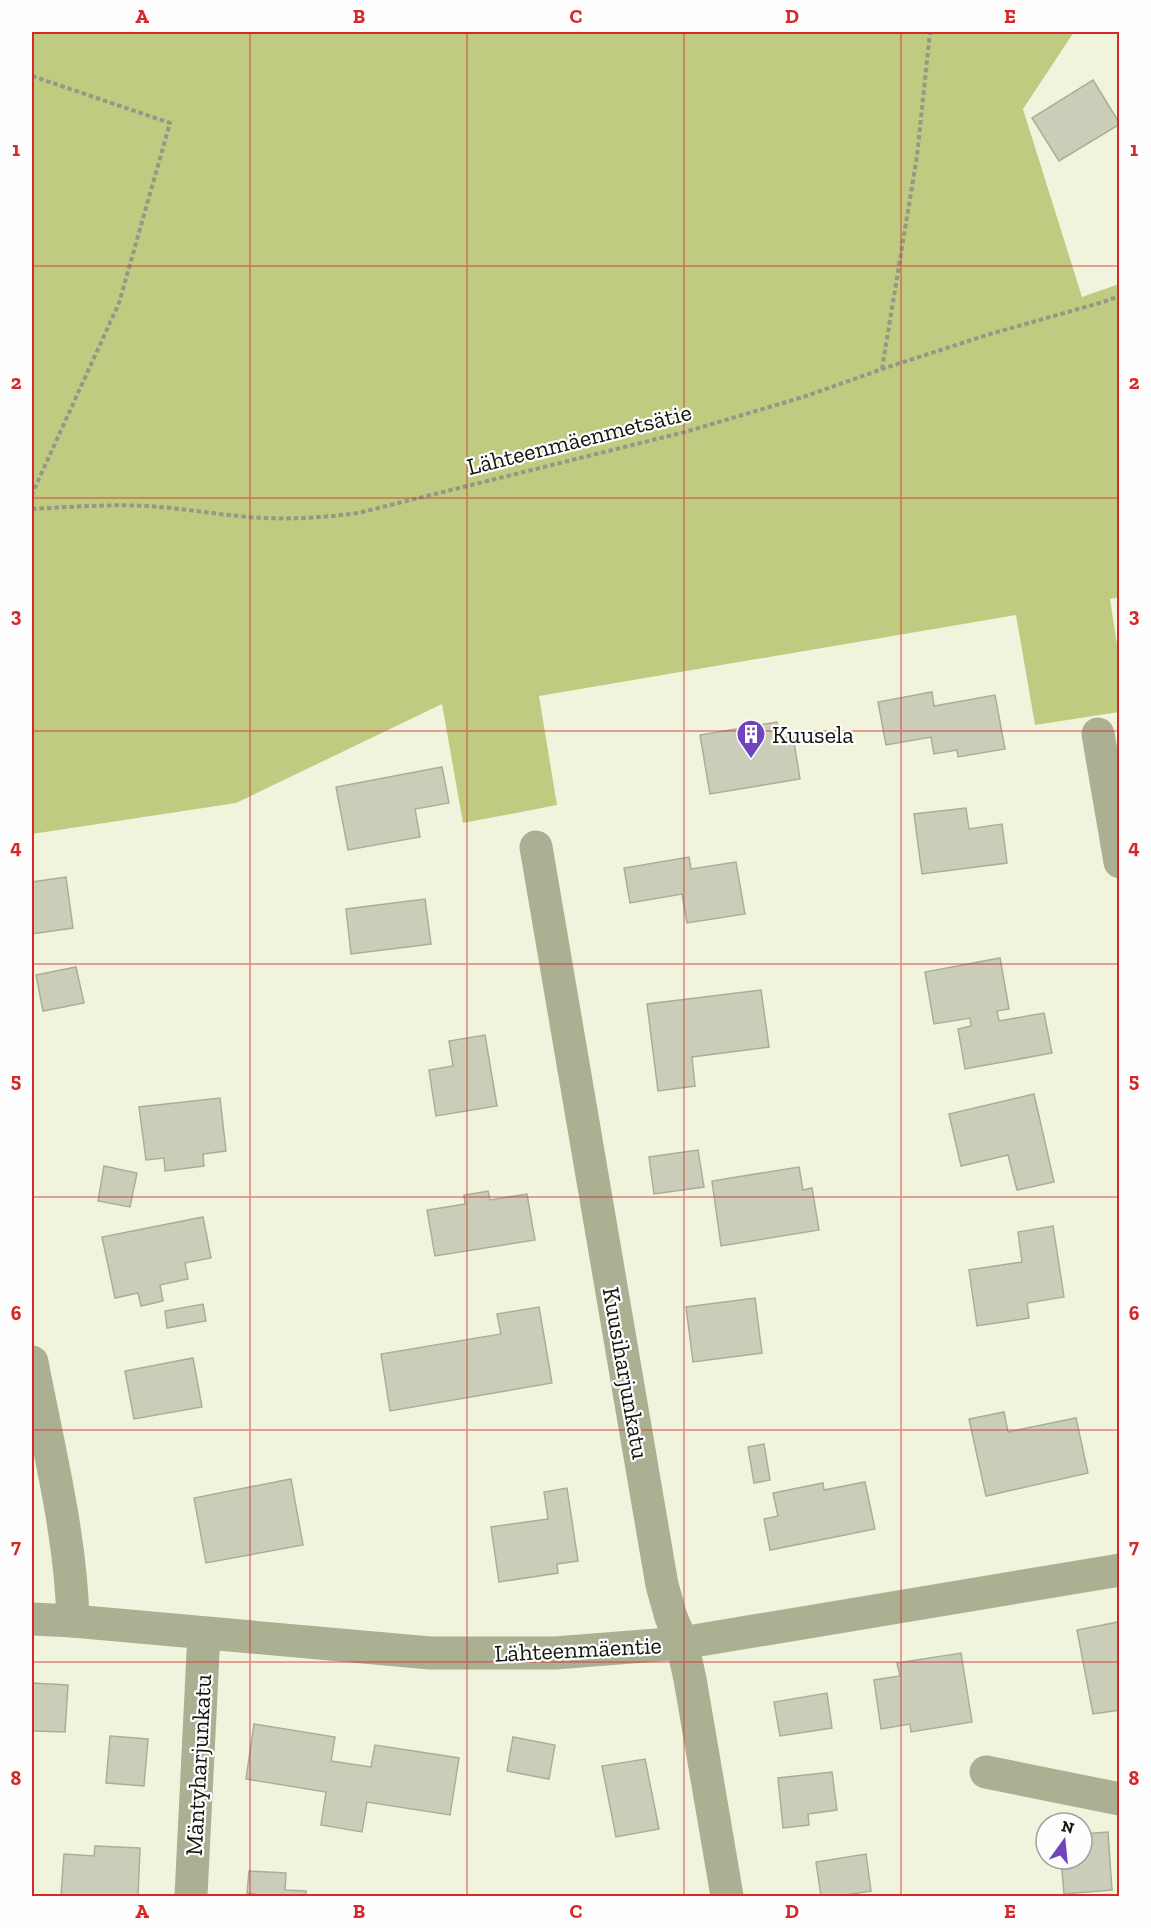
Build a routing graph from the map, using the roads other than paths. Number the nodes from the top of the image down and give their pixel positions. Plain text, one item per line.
1 (1098, 734) dead end
2 (536, 846) dead end
3 (1119, 862) edge
4 (32, 1362) edge
5 (1119, 1570) edge
6 (32, 1619) edge
7 (73, 1621) junction
8 (204, 1633) junction
9 (682, 1643) junction
10 (986, 1772) dead end
11 (1119, 1799) edge
12 (191, 1896) edge
13 (727, 1896) edge

1 - 3 street
2 - 9 street, Kuusiharjunkatu
4 - 7 street
5 - 9 street, Lähteenmäentie
6 - 7 street, Lähteenmäentie
7 - 8 street, Lähteenmäentie
8 - 9 street, Lähteenmäentie
8 - 12 street, Mäntyharjunkatu
9 - 13 street, Kuusiharjunkatu
10 - 11 street

